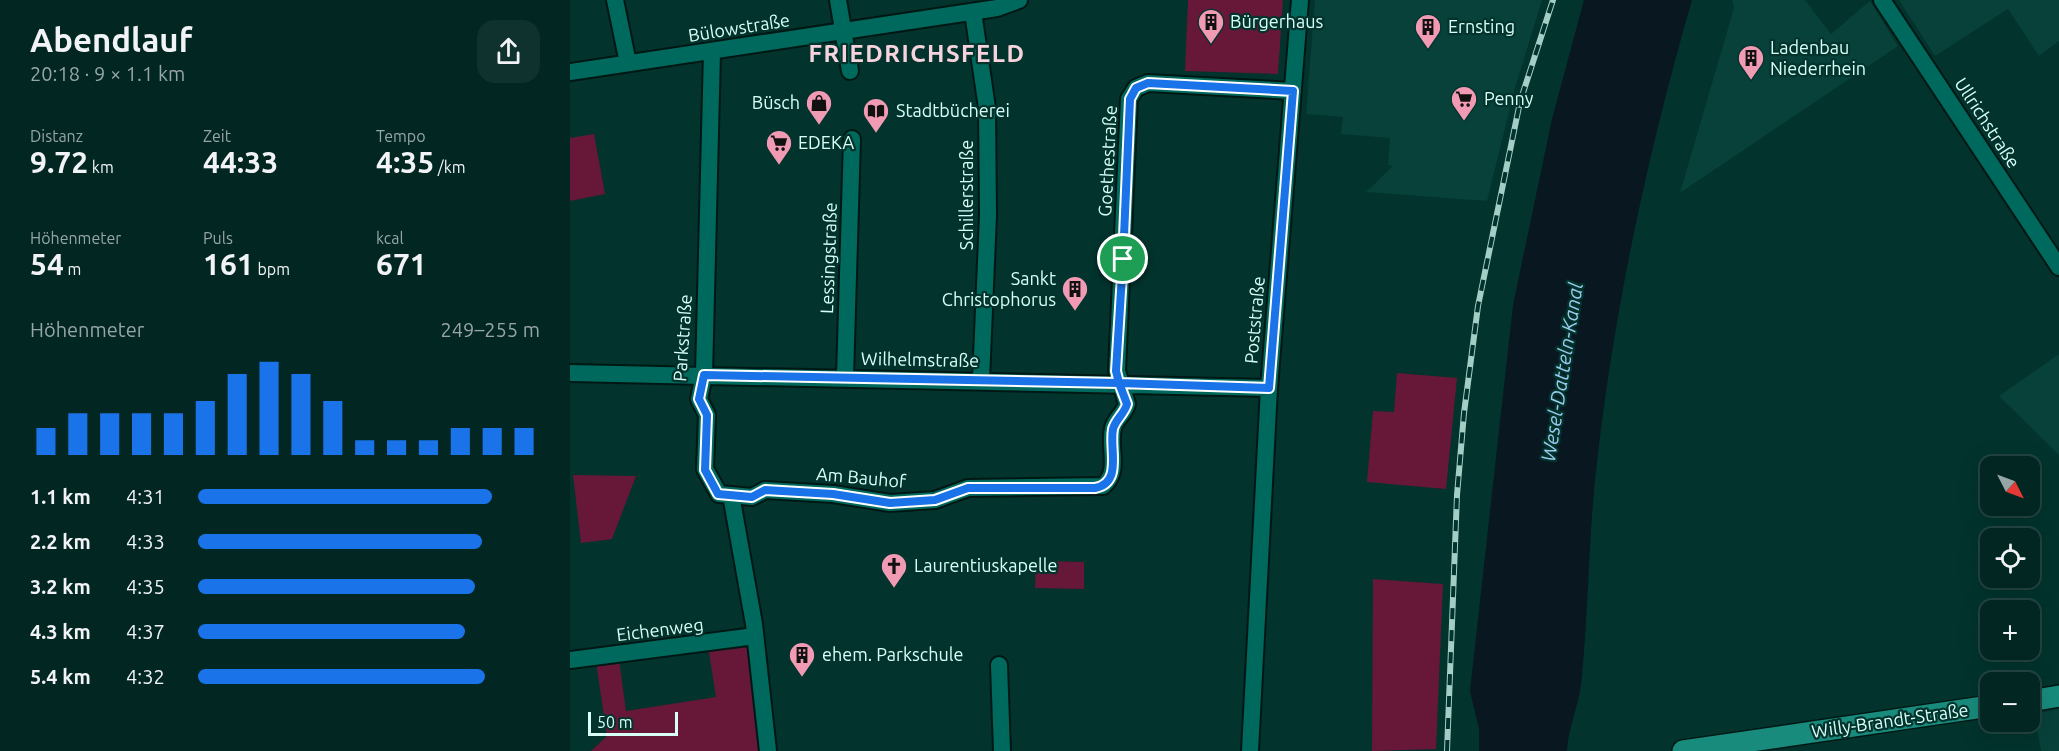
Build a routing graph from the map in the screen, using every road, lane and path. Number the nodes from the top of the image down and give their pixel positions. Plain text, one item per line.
1 (615, 0) edge
2 (838, 0) edge
3 (1018, 0) edge
4 (1300, 0) edge
5 (1882, 0) edge
6 (973, 12) junction
7 (844, 30) junction
8 (712, 52) junction
9 (628, 63) junction
10 (849, 71) dead end
11 (570, 72) edge
12 (1293, 91) junction
13 (852, 139) dead end
14 (2059, 267) edge
15 (570, 373) edge
16 (704, 375) junction
17 (845, 377) junction
18 (981, 380) junction
19 (1119, 383) junction
20 (1269, 388) junction
21 (1095, 488) joint
22 (731, 495) junction
23 (755, 636) junction
24 (570, 660) edge
25 (999, 665) dead end
26 (2059, 696) edge
27 (2040, 699) edge
28 (1980, 707) edge
29 (768, 751) edge
30 (1002, 751) edge
31 (1250, 751) edge
32 (1683, 751) edge

1 - 9 street
2 - 7 street
3 - 6 street, Bülowstraße
4 - 12 street, Poststraße
5 - 14 street, Ullrichstraße
6 - 7 street, Bülowstraße
6 - 18 street, Schillerstraße
7 - 8 street, Bülowstraße
7 - 10 street
8 - 9 street, Bülowstraße
8 - 16 street, Parkstraße
9 - 11 street, Bülowstraße
12 - 19 street, Goethestraße
12 - 20 street, Poststraße
13 - 17 street, Lessingstraße
15 - 16 street, Wilhelmstraße
16 - 17 street, Wilhelmstraße
16 - 22 street, Parkstraße
17 - 18 street, Wilhelmstraße
18 - 19 street, Wilhelmstraße
19 - 20 street, Wilhelmstraße
19 - 21 street, Goethestraße
20 - 31 street, Poststraße
21 - 22 street, Am Bauhof
22 - 23 street
23 - 24 street, Eichenweg
23 - 29 street
25 - 30 street
26 - 27 main road
28 - 32 main road, Willy-Brandt-Straße

